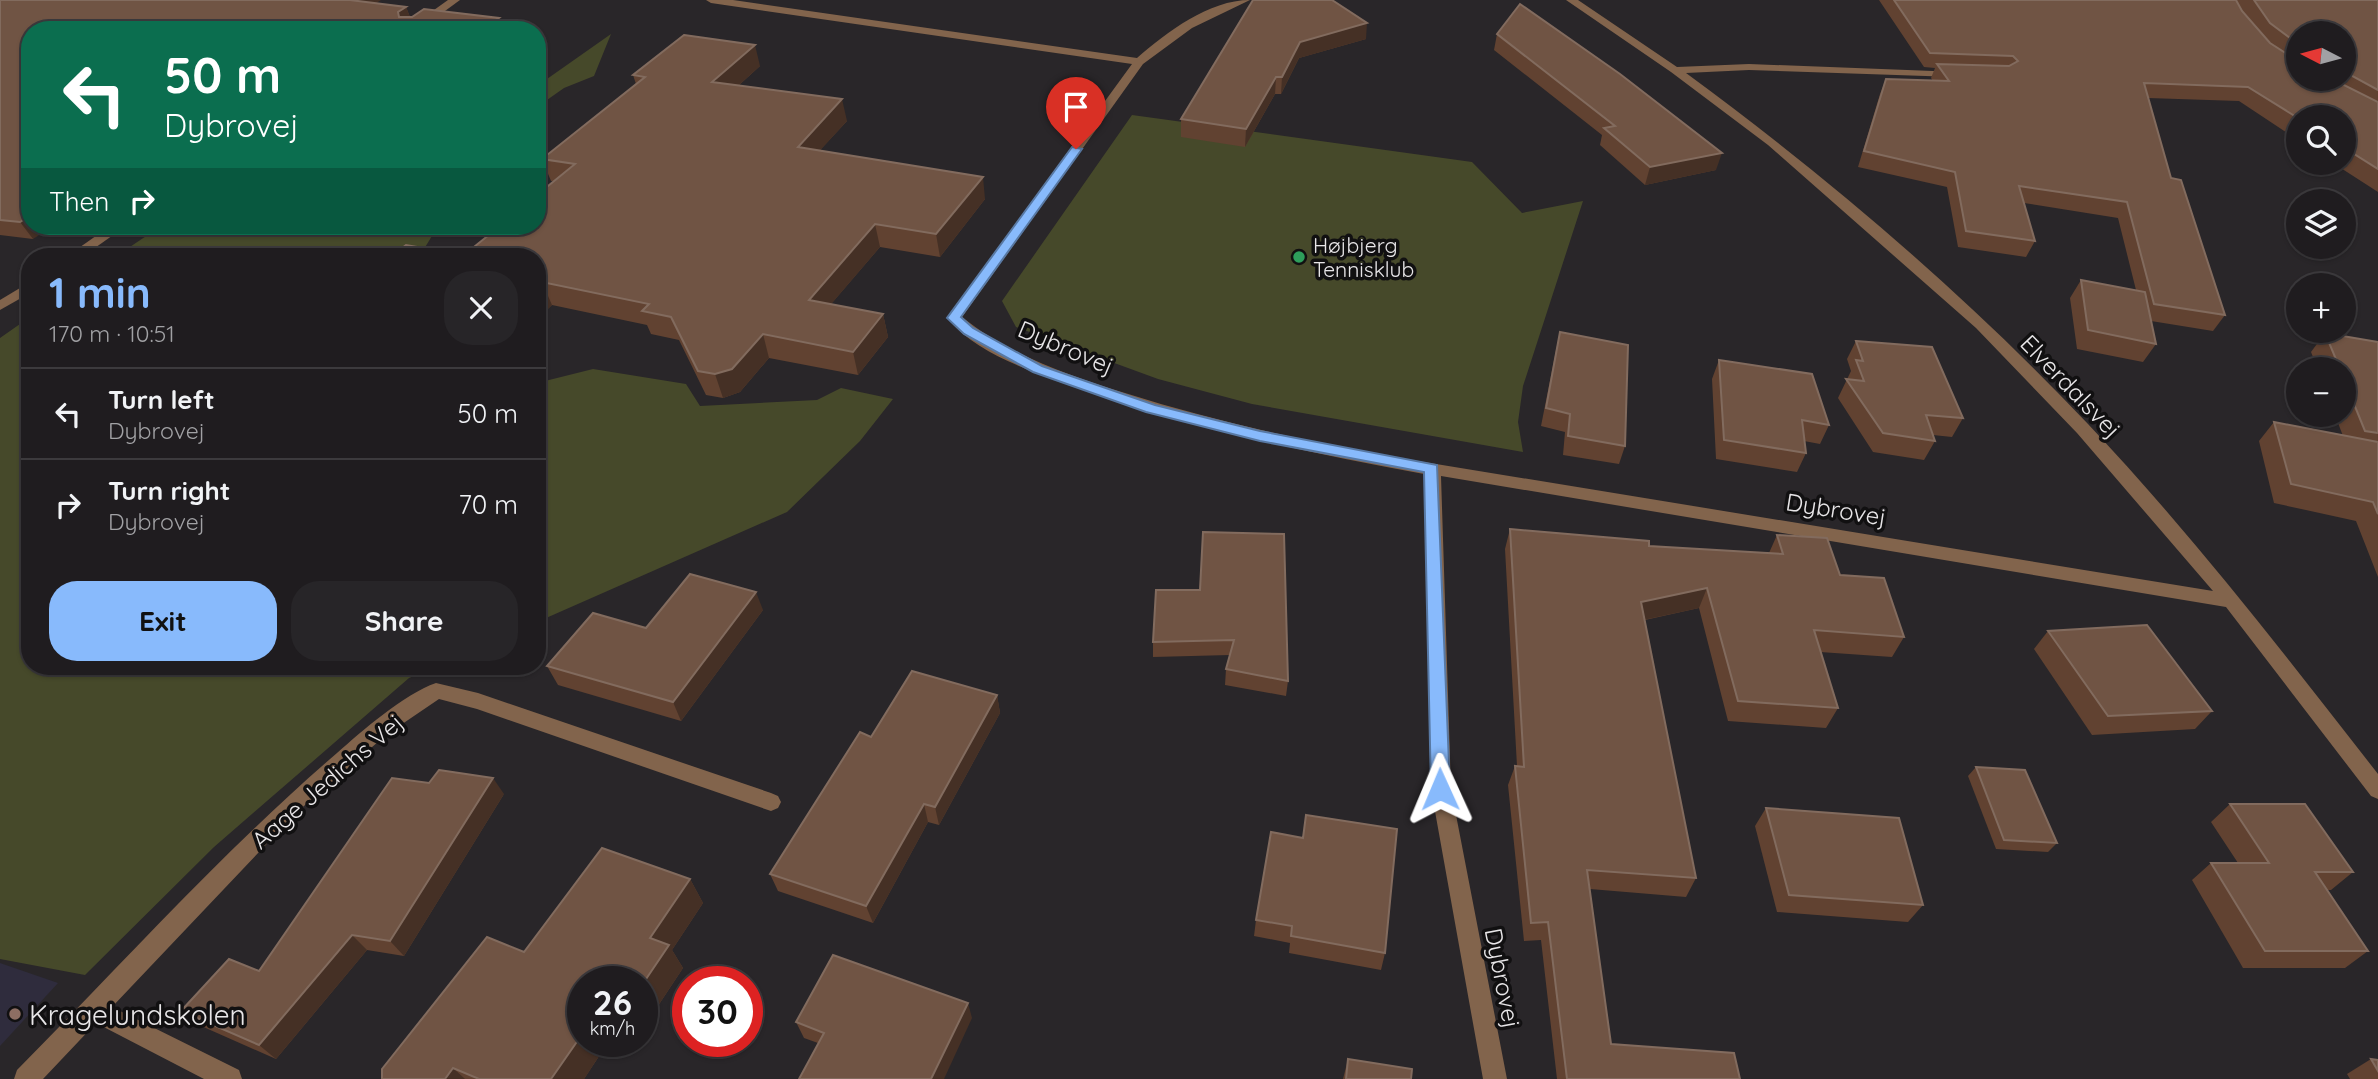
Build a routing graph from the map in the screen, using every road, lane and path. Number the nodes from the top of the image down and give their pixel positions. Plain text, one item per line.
1 (455, 0) edge
2 (711, 0) edge
3 (1245, 0) edge
4 (1571, 0) edge
5 (424, 21) edge
6 (1139, 62) junction
7 (1675, 69) junction
8 (1970, 74) edge
9 (106, 235) edge
10 (86, 248) edge
11 (21, 292) edge
12 (0, 306) edge
13 (1432, 468) junction
14 (2232, 601) junction
15 (2378, 790) edge
16 (771, 802) dead end
17 (92, 1009) junction
18 (26, 1079) edge
19 (230, 1079) edge
20 (1495, 1079) edge

1 - 5 street
2 - 6 street
3 - 6 street
4 - 7 street, Elverdalsvej
6 - 13 street, Dybrovej
7 - 8 street
7 - 14 street, Elverdalsvej
9 - 10 street
11 - 12 street
13 - 14 street, Dybrovej
13 - 20 street, Dybrovej
14 - 15 street, Elverdalsvej
16 - 17 street, Aage Jedichs Vej
17 - 18 street, Aage Jedichs Vej
17 - 19 street

